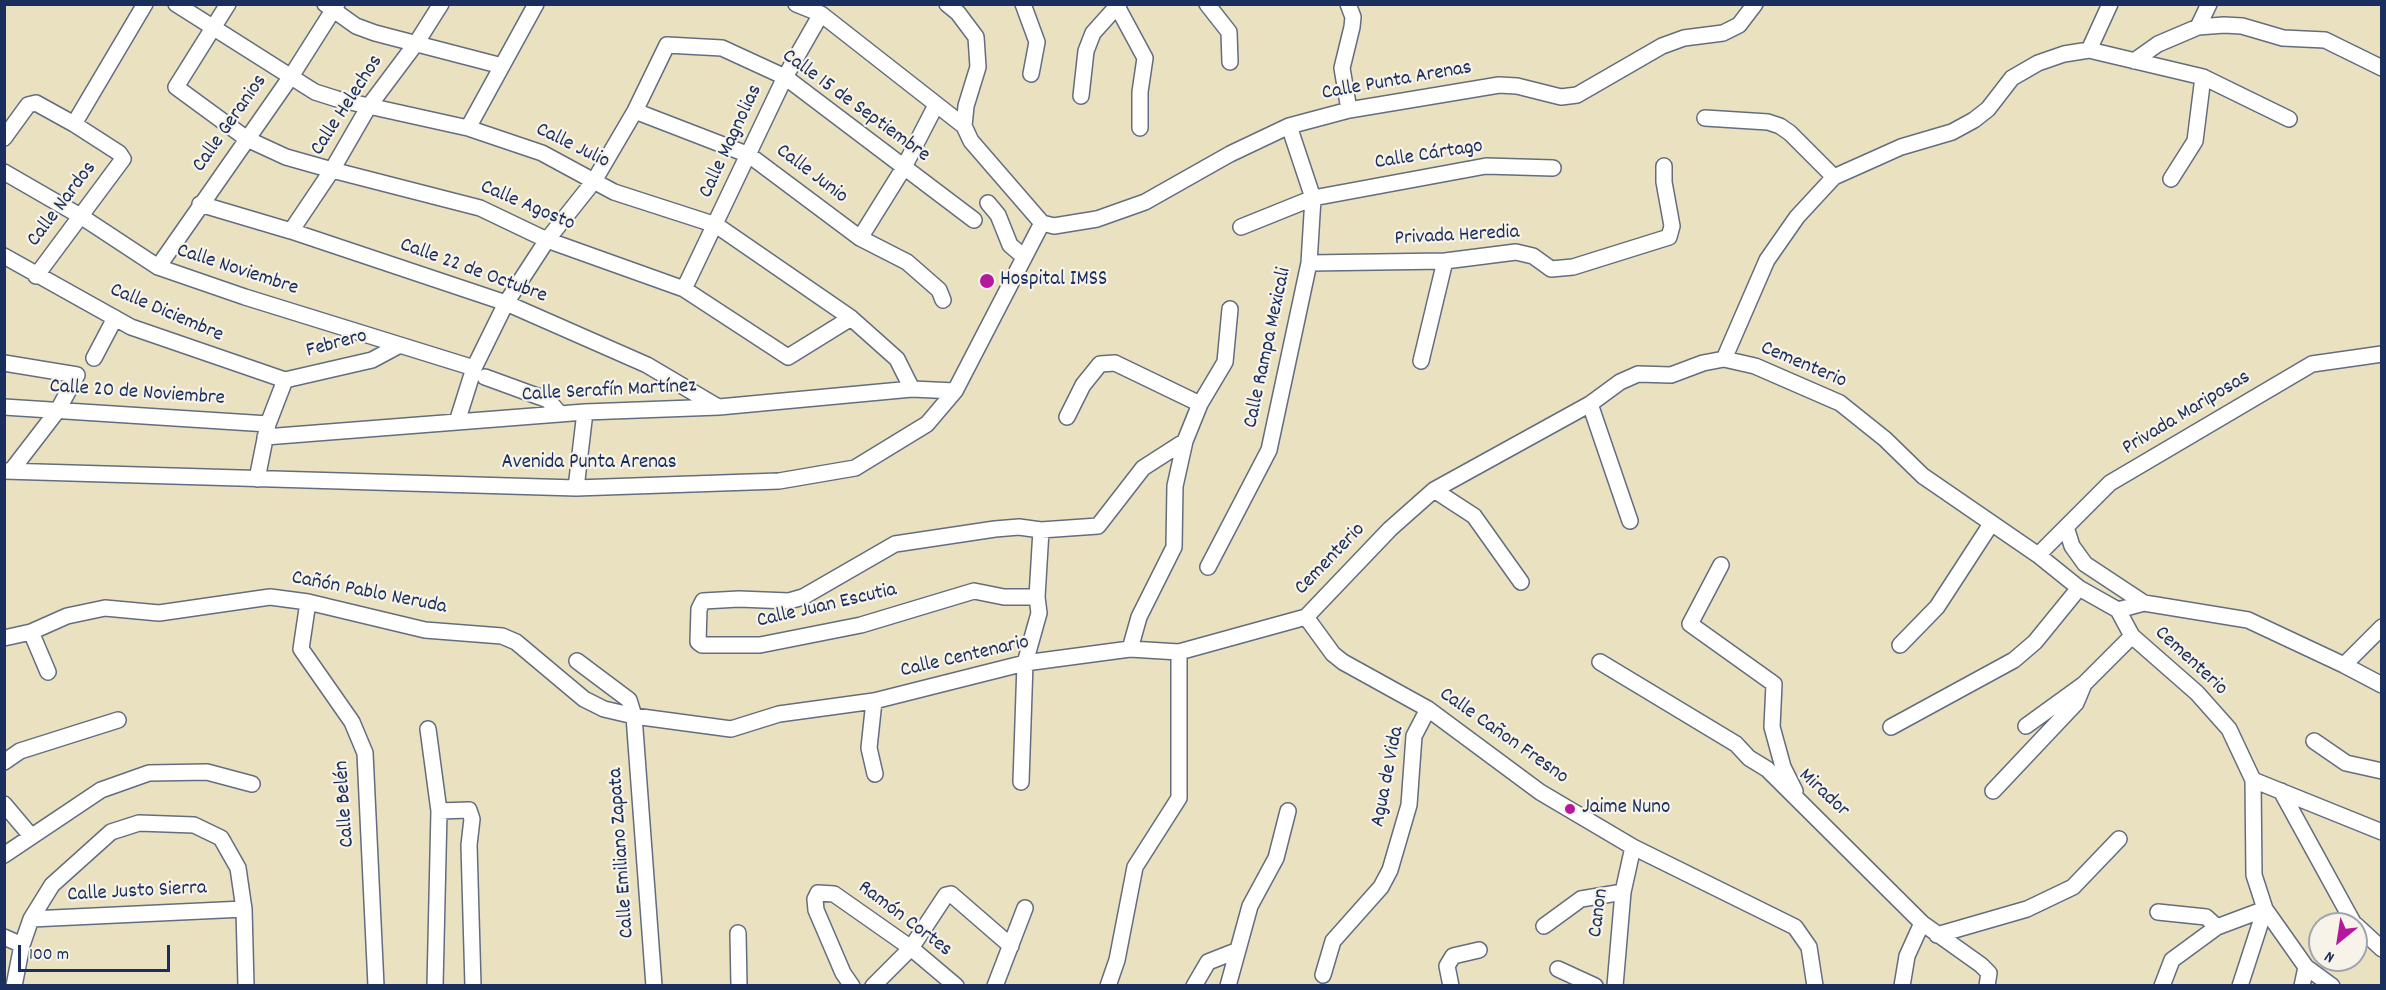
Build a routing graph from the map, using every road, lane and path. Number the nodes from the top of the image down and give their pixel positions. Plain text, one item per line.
1 (145, 4) edge
2 (176, 4) edge
3 (228, 4) edge
4 (441, 4) edge
5 (536, 4) edge
6 (796, 4) edge
7 (947, 4) edge
8 (1023, 4) edge
9 (1207, 4) edge
10 (1348, 4) edge
11 (1755, 4) edge
12 (2110, 4) edge
13 (2209, 4) edge
14 (332, 6) edge
15 (1118, 6) edge
16 (821, 14) junction
17 (214, 27) junction
18 (2198, 27) junction
19 (417, 42) junction
20 (2089, 50) junction
21 (2134, 61) junction
22 (1230, 62) dead end
23 (502, 66) junction
24 (2382, 69) edge
25 (1030, 74) dead end
26 (291, 75) junction
27 (785, 77) junction
28 (2203, 77) junction
29 (1082, 96) dead end
30 (936, 105) junction
31 (369, 106) junction
32 (1349, 110) junction
33 (635, 111) junction
34 (1705, 118) dead end
35 (2289, 119) dead end
36 (74, 124) junction
37 (964, 126) junction
38 (1288, 126) junction
39 (468, 128) junction
40 (1140, 128) dead end
41 (4, 138) edge
42 (247, 139) junction
43 (749, 155) junction
44 (1664, 166) dead end
45 (1553, 168) dead end
46 (903, 169) junction
47 (332, 170) junction
48 (4, 172) edge
49 (1834, 177) junction
50 (2171, 179) dead end
51 (594, 181) junction
52 (1313, 198) junction
53 (988, 203) dead end
54 (200, 204) junction
55 (82, 217) junction
56 (974, 220) dead end
57 (1042, 222) junction
58 (716, 225) junction
59 (1241, 227) dead end
60 (291, 231) junction
61 (860, 238) junction
62 (547, 240) junction
63 (4, 256) edge
64 (1023, 256) junction
65 (1445, 261) junction
66 (1309, 263) junction
67 (158, 267) junction
68 (36, 276) junction
69 (684, 289) junction
70 (942, 300) dead end
71 (506, 303) junction
72 (1230, 309) dead end
73 (115, 318) junction
74 (851, 318) junction
75 (400, 345) junction
76 (2382, 354) edge
77 (94, 358) dead end
78 (1725, 359) junction
79 (1421, 362) dead end
80 (4, 363) edge
81 (480, 373) junction
82 (285, 380) junction
83 (912, 389) junction
84 (956, 391) junction
85 (1590, 404) junction
86 (1200, 405) junction
87 (4, 407) edge
88 (719, 407) junction
89 (58, 410) junction
90 (585, 412) junction
91 (560, 414) junction
92 (1067, 417) dead end
93 (457, 422) junction
94 (266, 431) junction
95 (1185, 441) junction
96 (8, 471) edge
97 (257, 479) junction
98 (576, 489) junction
99 (1434, 490) junction
100 (1630, 521) dead end
101 (1991, 524) junction
102 (2066, 527) junction
103 (1041, 530) junction
104 (2038, 555) junction
105 (1721, 565) dead end
106 (1208, 567) dead end
107 (1521, 582) dead end
108 (2079, 588) junction
109 (1037, 597) junction
110 (308, 602) junction
111 (2144, 603) junction
112 (2118, 610) junction
113 (1306, 617) junction
114 (2382, 627) edge
115 (31, 632) junction
116 (2132, 636) junction
117 (4, 638) edge
118 (1900, 645) dead end
119 (1130, 649) junction
120 (1179, 652) junction
121 (577, 662) dead end
122 (1600, 662) dead end
123 (1024, 663) junction
124 (2344, 665) junction
125 (48, 672) dead end
126 (2084, 684) junction
127 (2382, 685) edge
128 (874, 701) junction
129 (1428, 709) junction
130 (634, 716) junction
131 (118, 720) dead end
132 (2026, 726) dead end
133 (1891, 727) dead end
134 (428, 729) dead end
135 (2314, 741) dead end
136 (4, 762) edge
137 (2382, 771) edge
138 (875, 774) dead end
139 (2253, 780) junction
140 (1021, 782) dead end
141 (252, 783) dead end
142 (1993, 791) dead end
143 (2281, 791) junction
144 (4, 804) edge
145 (1802, 804) junction
146 (439, 811) junction
147 (1288, 811) dead end
148 (2382, 832) edge
149 (31, 836) junction
150 (2119, 839) dead end
151 (1633, 847) junction
152 (5, 855) edge
153 (1623, 892) junction
154 (1025, 908) dead end
155 (244, 909) junction
156 (2265, 909) junction
157 (2158, 912) dead end
158 (2348, 912) edge
159 (32, 919) junction
160 (1922, 923) junction
161 (1545, 926) dead end
162 (2217, 927) junction
163 (738, 933) dead end
164 (1937, 935) junction
165 (4, 937) edge
166 (2368, 937) edge
167 (22, 945) junction
168 (1011, 946) junction
169 (911, 948) junction
170 (1479, 950) dead end
171 (2382, 950) edge
172 (1236, 951) junction
173 (2306, 968) junction
174 (1558, 969) dead end
175 (1323, 975) dead end
176 (14, 986) edge
177 (246, 986) edge
178 (376, 986) edge
179 (435, 986) edge
180 (473, 986) edge
181 (654, 986) edge
182 (739, 986) edge
183 (852, 986) edge
184 (873, 986) edge
185 (956, 986) edge
186 (995, 986) edge
187 (1107, 986) edge
188 (1194, 986) edge
189 (1228, 986) edge
190 (1450, 986) edge
191 (1594, 986) edge
192 (1615, 986) edge
193 (1815, 986) edge
194 (1902, 986) edge
195 (1987, 986) edge
196 (2162, 986) edge
197 (2240, 986) edge
198 (2302, 986) edge
199 (2332, 986) edge

1 - 36 street
2 - 17 street, Calle Julio
3 - 17 street
4 - 19 street, Calle Helechos
5 - 23 street
6 - 16 street
7 - 37 street
8 - 25 street
9 - 22 street
10 - 32 street
11 - 32 street, Calle Punta Arenas
12 - 20 street
13 - 18 street
14 - 19 street
14 - 26 street, Calle Geranios
15 - 29 street
15 - 40 street
16 - 27 street, Calle Magnolias
16 - 30 street
17 - 26 street, Calle Julio
17 - 42 street, Calle Agosto
18 - 21 street
18 - 24 street
19 - 23 street
19 - 31 street, Calle Helechos
20 - 21 street
20 - 49 street
21 - 28 street
23 - 39 street
26 - 31 street, Calle Julio
26 - 42 street, Calle Geranios
27 - 33 street, Calle 15 de Septiembre
27 - 43 street, Calle Magnolias
27 - 46 street, Calle 15 de Septiembre
28 - 35 street
28 - 50 street
30 - 37 street
30 - 46 street
31 - 39 street, Calle Julio
31 - 47 street, Calle Helechos
32 - 38 street, Calle Punta Arenas
33 - 43 street, Calle Junio
33 - 51 street
34 - 49 street
36 - 41 street
36 - 55 street, Calle Nardos
37 - 57 street
38 - 52 street, Calle Rampa Mexicali
38 - 57 street, Calle Punta Arenas
39 - 51 street, Calle Julio
42 - 47 street, Calle Agosto
42 - 54 street, Calle Geranios
43 - 58 street, Calle Magnolias
43 - 61 street, Calle Junio
44 - 65 street, Privada Heredia
45 - 52 street, Calle Cártago
46 - 56 street, Calle 15 de Septiembre
46 - 61 street
47 - 60 street, Calle Helechos
47 - 62 street, Calle Agosto
48 - 55 street, Calle Noviembre
49 - 78 street
51 - 58 street, Calle Julio
51 - 62 street
52 - 59 street, Calle Cártago
52 - 66 street, Calle Rampa Mexicali
53 - 64 street
54 - 60 street, Calle 22 de Octubre
54 - 67 street, Calle Geranios
55 - 67 street, Calle Noviembre
55 - 68 street, Calle Nardos
57 - 64 street, Avenida Punta Arenas
58 - 69 street, Calle Magnolias
58 - 74 street, Calle Julio
60 - 71 street, Calle 22 de Octubre
61 - 70 street, Calle Junio
62 - 69 street, Calle Agosto
62 - 71 street
63 - 68 street, Calle Diciembre
64 - 84 street, Avenida Punta Arenas
65 - 66 street, Privada Heredia
65 - 79 street
66 - 106 street, Calle Rampa Mexicali
67 - 75 street, Calle Noviembre
68 - 73 street, Calle Diciembre
69 - 74 street, Calle Agosto
71 - 81 street
71 - 88 street, Calle 22 de Octubre
72 - 86 street
73 - 77 street
73 - 82 street, Calle Diciembre
74 - 83 street, Calle Julio
75 - 81 street, Calle Noviembre
75 - 82 street, Febrero
76 - 102 street, Privada Mariposas
78 - 85 street, Cementerio
78 - 101 street, Cementerio
80 - 89 street
81 - 91 street, Calle Noviembre
81 - 93 street
82 - 94 street
83 - 84 street, Calle Serafín Martínez
83 - 88 street, Calle Serafín Martínez
84 - 98 street, Avenida Punta Arenas
85 - 99 street, Cementerio
85 - 100 street
86 - 92 street
86 - 95 street
87 - 89 street, Calle 20 de Noviembre
88 - 90 street, Calle Serafín Martínez
89 - 94 street, Calle 20 de Noviembre
89 - 96 street
90 - 91 street, Calle Serafín Martínez
90 - 98 street
91 - 93 street, Calle Serafín Martínez
93 - 94 street, Calle Serafín Martínez
94 - 97 street
95 - 103 street, Calle Juan Escutia
95 - 119 street
96 - 97 street, Avenida Punta Arenas
97 - 98 street, Avenida Punta Arenas
99 - 107 street
99 - 113 street, Cementerio
101 - 104 street, Cementerio
101 - 118 street
102 - 104 street, Privada Mariposas
102 - 111 street
103 - 109 street
103 - 109 street, Calle Juan Escutia
104 - 108 street, Cementerio
105 - 145 street
108 - 112 street, Cementerio
108 - 133 street
109 - 123 street
110 - 115 street, Cañón Pablo Neruda
110 - 130 street, Cañón Pablo Neruda
110 - 178 street, Calle Belén
111 - 112 street
111 - 124 street
112 - 116 street, Cementerio
113 - 120 street, Calle Centenario
113 - 129 street, Calle Cañon Fresno
114 - 124 street
115 - 117 street, Cañón Pablo Neruda
115 - 125 street
116 - 126 street
116 - 139 street, Cementerio
119 - 120 street, Calle Centenario
119 - 123 street, Calle Centenario
120 - 187 street
121 - 130 street
122 - 145 street, Mirador
123 - 128 street, Calle Centenario
123 - 140 street
124 - 127 street
126 - 132 street
126 - 142 street
128 - 130 street, Calle Centenario
128 - 138 street
129 - 151 street, Calle Cañon Fresno
129 - 175 street, Agua de Vida
130 - 181 street, Calle Emiliano Zapata
131 - 136 street
134 - 146 street
135 - 137 street
139 - 143 street
139 - 156 street
141 - 149 street
143 - 148 street
143 - 158 street
144 - 149 street
145 - 160 street, Mirador
146 - 179 street
146 - 180 street
147 - 172 street
149 - 152 street
150 - 164 street
151 - 153 street, Canon
151 - 193 street, Calle Cañon Fresno
153 - 161 street
153 - 192 street, Canon
154 - 168 street
155 - 159 street, Calle Justo Sierra
155 - 159 street
155 - 177 street
156 - 162 street
156 - 173 street
156 - 197 street
157 - 162 street
159 - 167 street
160 - 164 street, Mirador
160 - 194 street
162 - 196 street
163 - 182 street
164 - 195 street, Mirador
165 - 167 street
166 - 171 street
167 - 176 street
168 - 169 street
168 - 186 street
169 - 183 street, Ramón Cortes
169 - 184 street
169 - 185 street, Ramón Cortes
170 - 190 street
172 - 188 street
172 - 189 street
173 - 198 street
173 - 199 street
174 - 191 street

